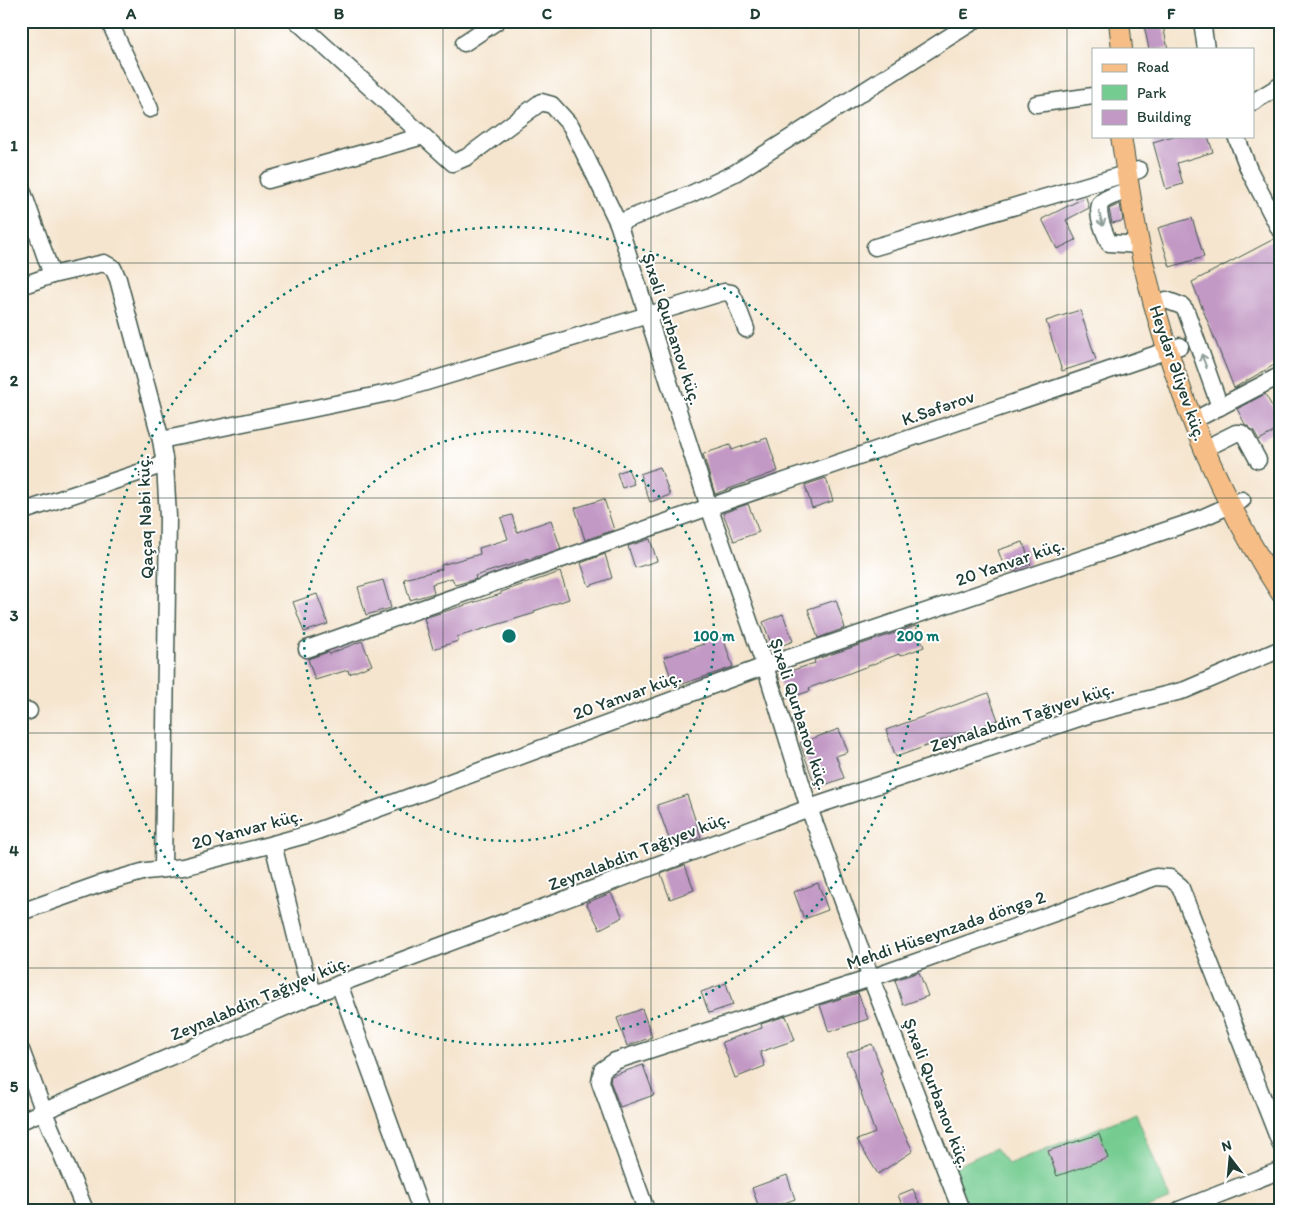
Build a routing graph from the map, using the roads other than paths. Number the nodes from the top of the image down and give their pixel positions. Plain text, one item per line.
1 (109, 21) edge
2 (297, 21) edge
3 (497, 21) edge
4 (974, 21) edge
5 (1107, 21) edge
6 (1118, 21) edge
7 (1202, 21) edge
8 (464, 43) dead end
9 (1110, 48) edge
10 (1122, 48) edge
11 (1206, 48) edge
12 (1281, 85) edge
13 (1092, 96) edge
14 (1254, 101) edge
15 (1036, 104) dead end
16 (150, 109) dead end
17 (423, 136) junction
18 (1122, 138) edge
19 (1134, 138) edge
20 (1237, 138) edge
21 (1132, 177) junction
22 (268, 180) dead end
23 (21, 187) edge
24 (618, 223) junction
25 (1281, 232) edge
26 (1139, 245) junction
27 (874, 246) dead end
28 (52, 275) junction
29 (21, 286) edge
30 (1166, 300) junction
31 (646, 316) junction
32 (746, 329) dead end
33 (1174, 348) junction
34 (1281, 375) edge
35 (1212, 411) junction
36 (161, 440) junction
37 (1216, 443) junction
38 (1258, 460) dead end
39 (165, 464) junction
40 (1236, 503) junction
41 (709, 507) junction
42 (21, 512) edge
43 (1281, 570) edge
44 (1281, 593) edge
45 (307, 649) dead end
46 (1281, 649) edge
47 (765, 666) junction
48 (809, 808) junction
49 (273, 844) junction
50 (163, 869) junction
51 (21, 912) edge
52 (871, 978) junction
53 (339, 984) junction
54 (316, 995) junction
55 (21, 1050) edge
56 (44, 1112) junction
57 (21, 1120) edge
58 (1281, 1145) edge
59 (1281, 1170) edge
60 (85, 1210) edge
61 (421, 1210) edge
62 (646, 1210) edge
63 (961, 1210) edge
64 (1179, 1210) edge

1 - 16 street
2 - 17 street
3 - 8 street
4 - 24 street
5 - 9 main road
6 - 10 main road
7 - 11 street
12 - 14 street
13 - 15 street
17 - 22 street
17 - 24 street, Şıxəli Qurbanov küç.
18 - 21 main road, Heydər Əliyev küç.
19 - 21 main road, Heydər Əliyev küç.
20 - 25 street
21 - 26 main road, Heydər Əliyev küç.
21 -> 26 street
21 - 27 street
21 - 30 main road, Heydər Əliyev küç.
23 - 28 street
24 - 31 street, Şıxəli Qurbanov küç.
26 - 33 main road, Heydər Əliyev küç.
28 - 29 street, Qaçaq Nəbi küç.
28 - 36 street, Qaçaq Nəbi küç.
30 - 33 main road, Heydər Əliyev küç.
35 -> 30 street
31 - 32 street
31 - 36 street
31 - 41 street, Şıxəli Qurbanov küç.
33 - 35 main road, Heydər Əliyev küç.
33 - 40 main road, Heydər Əliyev küç.
33 - 41 street, K.Səfərov
34 - 35 street
35 - 37 main road, Heydər Əliyev küç.
36 - 39 street, Qaçaq Nəbi küç.
37 - 38 street
37 - 40 main road, Heydər Əliyev küç.
39 - 42 street
39 - 50 street, Qaçaq Nəbi küç.
40 - 43 main road, Heydər Əliyev küç.
40 - 44 main road, Heydər Əliyev küç.
40 - 47 street, 20 Yanvar küç.
41 - 45 street, K.Səfərov
41 - 47 street, Şıxəli Qurbanov küç.
46 - 48 street, Zeynalabdin Tağıyev küç.
47 - 48 street, Şıxəli Qurbanov küç.
47 - 49 street, 20 Yanvar küç.
48 - 52 street, Şıxəli Qurbanov küç.
48 - 53 street, Zeynalabdin Tağıyev küç.
49 - 50 street, 20 Yanvar küç.
49 - 54 street
50 - 51 street, 20 Yanvar küç.
52 - 58 street, Mehdi Hüseynzadə döngə 2
52 - 62 street, Mehdi Hüseynzadə döngə 2
52 - 63 street, Şıxəli Qurbanov küç.
53 - 54 street, Zeynalabdin Tağıyev küç.
53 - 61 street
54 - 56 street, Zeynalabdin Tağıyev küç.
55 - 56 street
56 - 57 street, Zeynalabdin Tağıyev küç.
56 - 60 street
59 - 64 street

